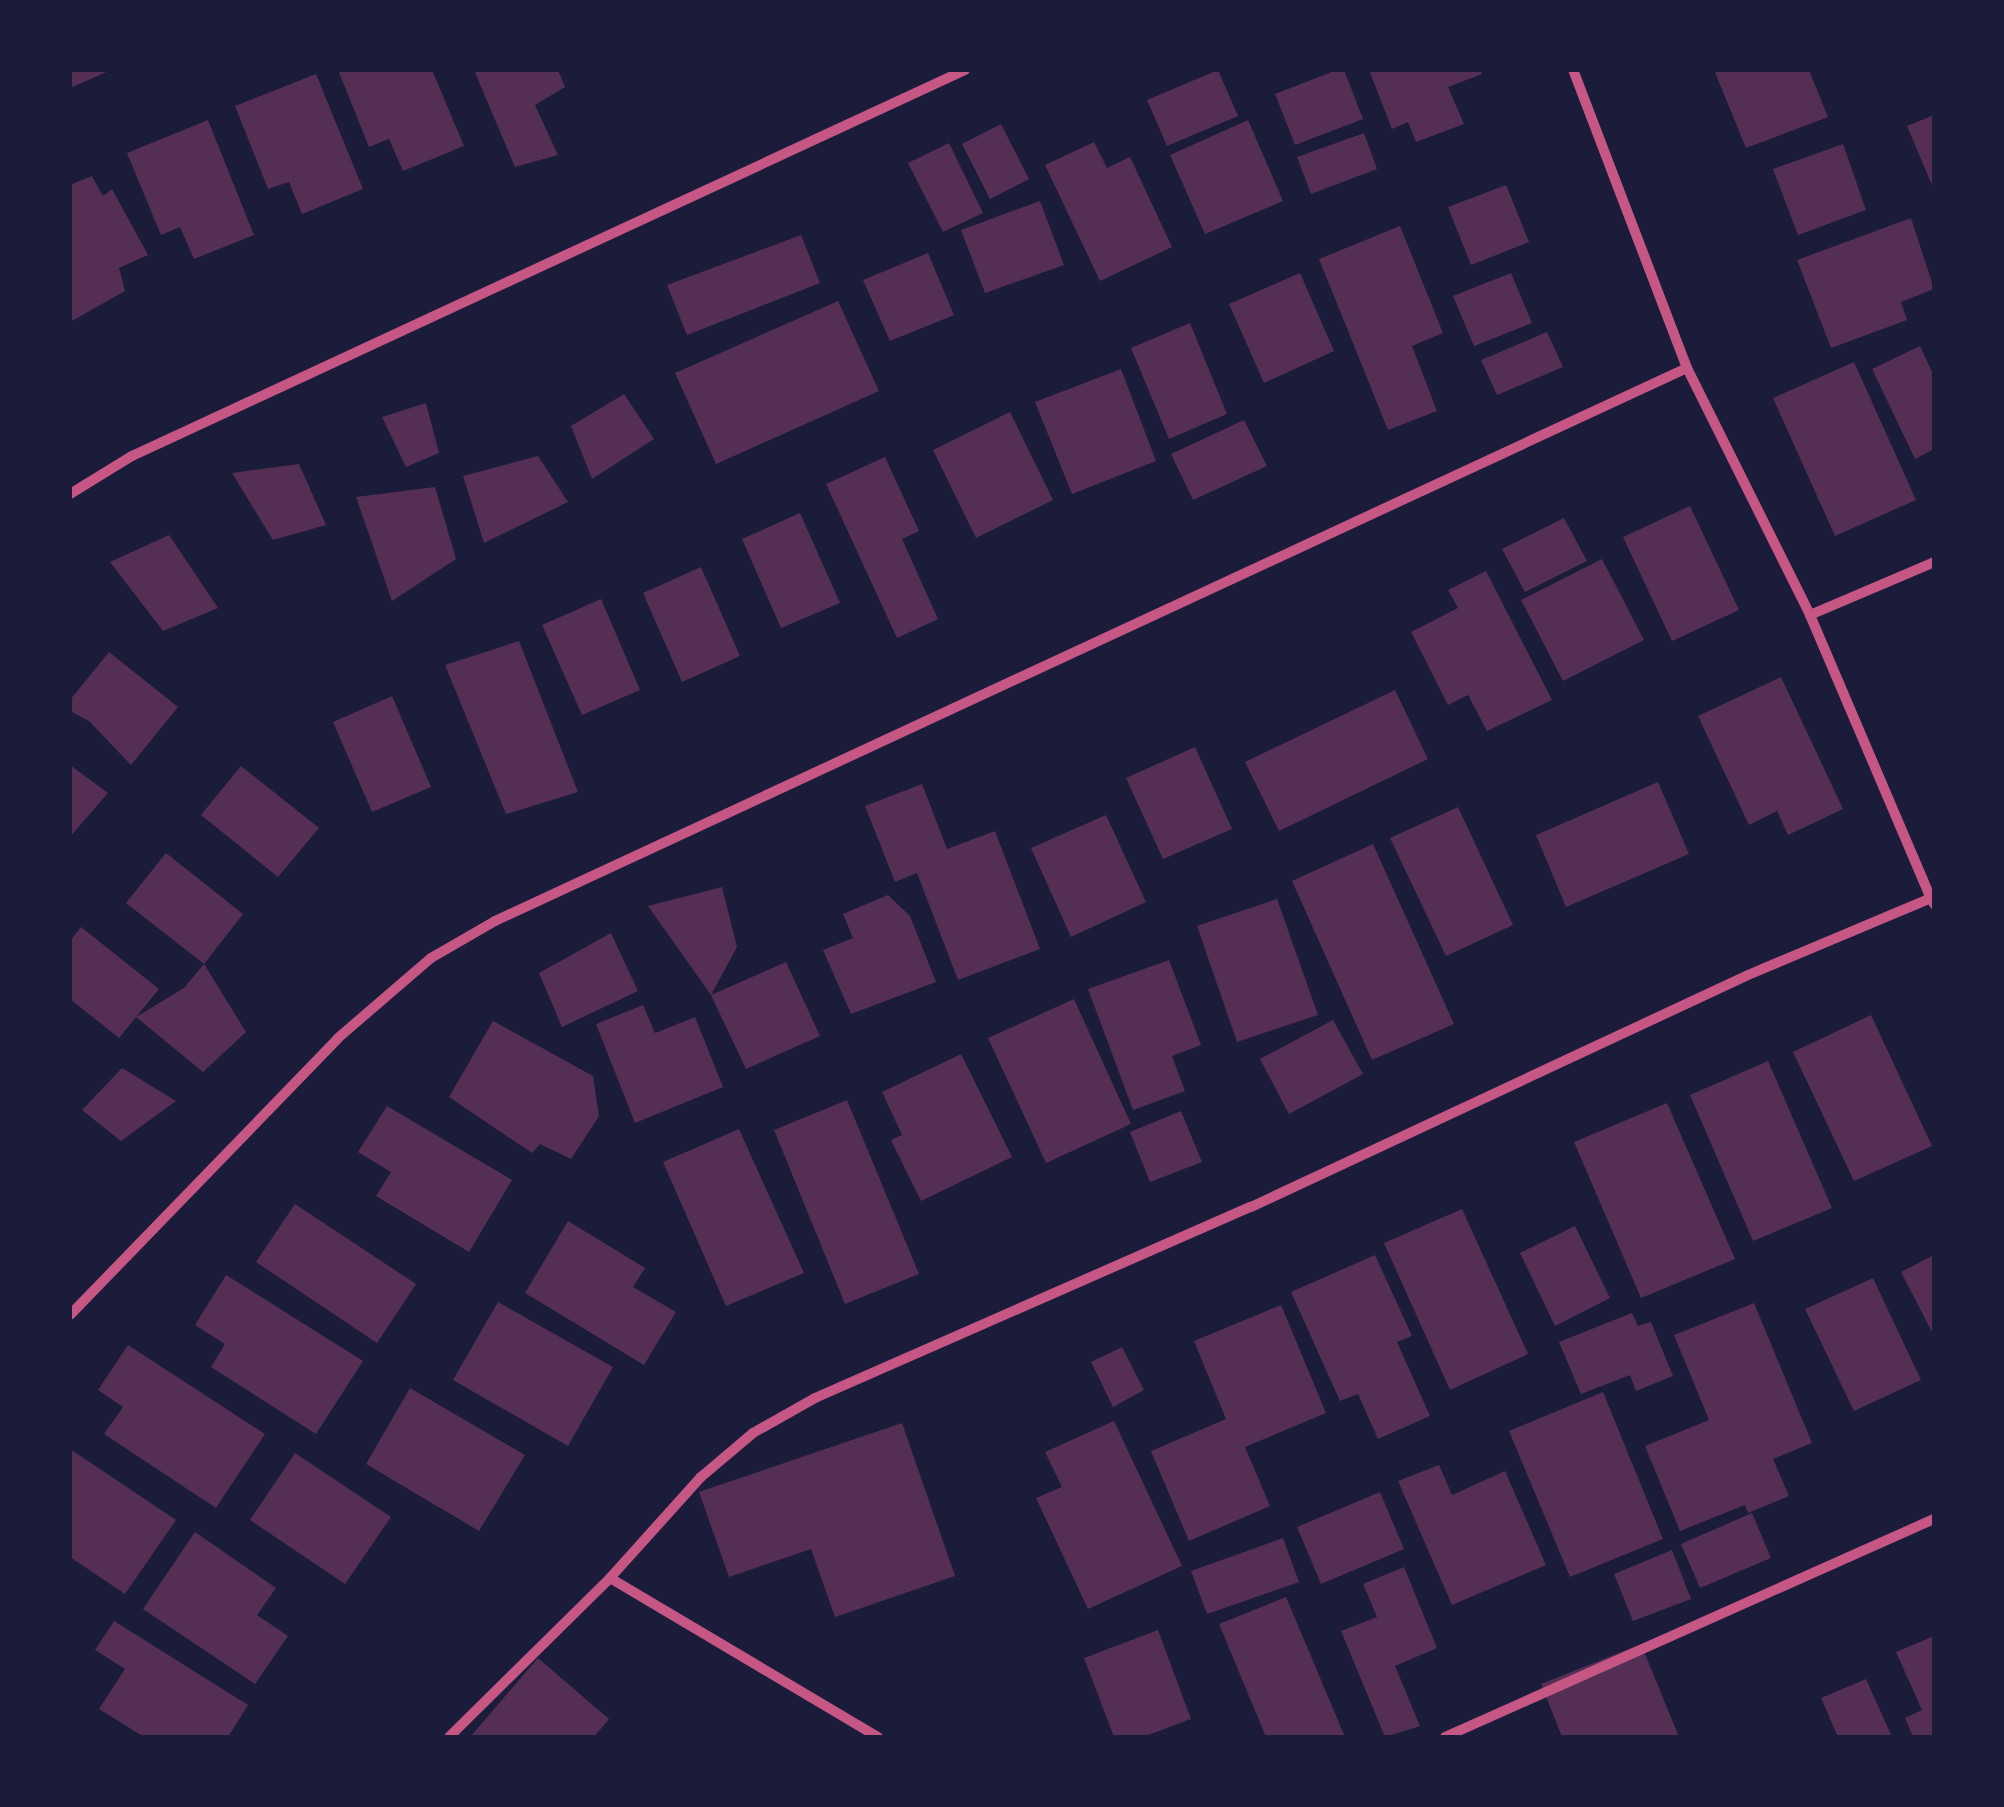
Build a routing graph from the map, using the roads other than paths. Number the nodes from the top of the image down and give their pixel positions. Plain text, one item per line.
1 (966, 70) edge
2 (1574, 70) edge
3 (1687, 368) junction
4 (70, 494) edge
5 (1934, 562) edge
6 (1810, 615) junction
7 (1933, 901) edge
8 (70, 1315) edge
9 (1934, 1519) edge
10 (610, 1578) junction
11 (449, 1737) edge
12 (878, 1737) edge
13 (1445, 1737) edge

1 - 4 street
2 - 3 street
3 - 6 street
3 - 8 street
5 - 6 street
6 - 7 street
7 - 10 street
9 - 13 street
10 - 11 street
10 - 12 street

